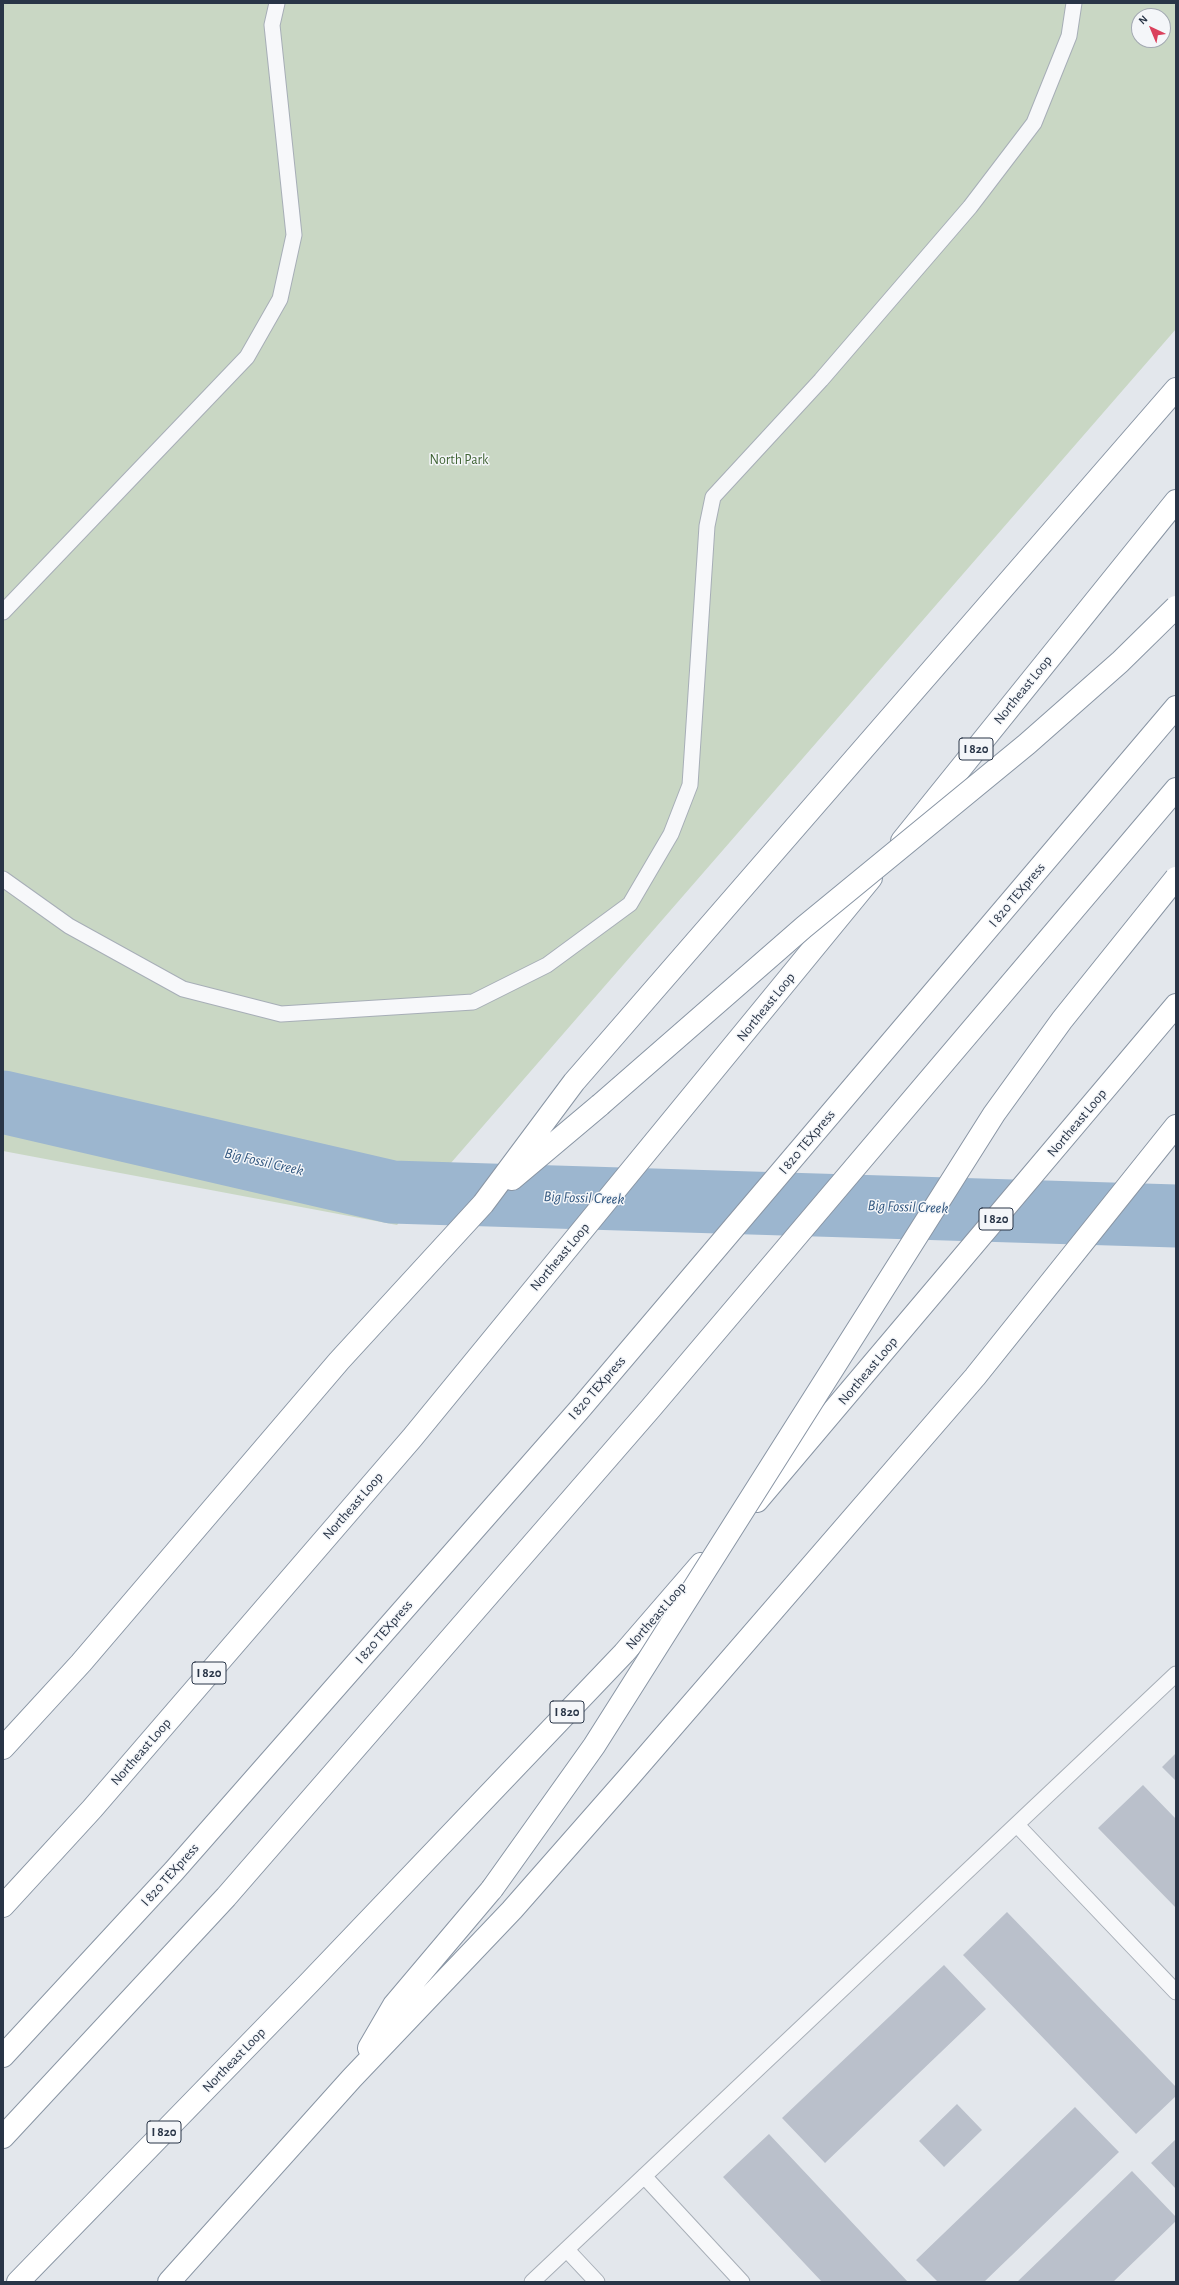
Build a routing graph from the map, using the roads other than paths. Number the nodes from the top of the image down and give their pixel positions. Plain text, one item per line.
1 (277, 3) edge
2 (1074, 3) edge
3 (1176, 389) edge
4 (1176, 501) edge
5 (1176, 607) edge
6 (3, 612) edge
7 (1176, 707) edge
8 (1176, 789) edge
9 (1176, 878) edge
10 (3, 879) edge
11 (1176, 1006) edge
12 (1176, 1126) edge
13 (483, 1204) junction
14 (1176, 1674) edge
15 (3, 1748) edge
16 (1017, 1825) junction
17 (3, 1906) edge
18 (1176, 1992) edge
19 (3, 2056) edge
20 (352, 2078) junction
21 (3, 2138) edge
22 (644, 2176) junction
23 (567, 2250) junction
24 (18, 2282) edge
25 (169, 2282) edge
26 (532, 2282) edge
27 (597, 2282) edge
28 (742, 2282) edge

1 - 6 lane
2 - 10 lane
3 - 13 highway
4 - 17 highway, Northeast Loop / I 820
5 - 13 highway, bridge
7 - 19 highway, I 820 TEXpress
8 - 21 highway
9 - 20 highway, bridge
11 - 24 highway, Northeast Loop / I 820
12 - 20 highway
13 - 15 highway
14 - 16 lane
16 - 18 lane
16 - 22 lane
20 - 25 highway
22 - 23 lane
22 - 28 lane
23 - 26 lane
23 - 27 lane

